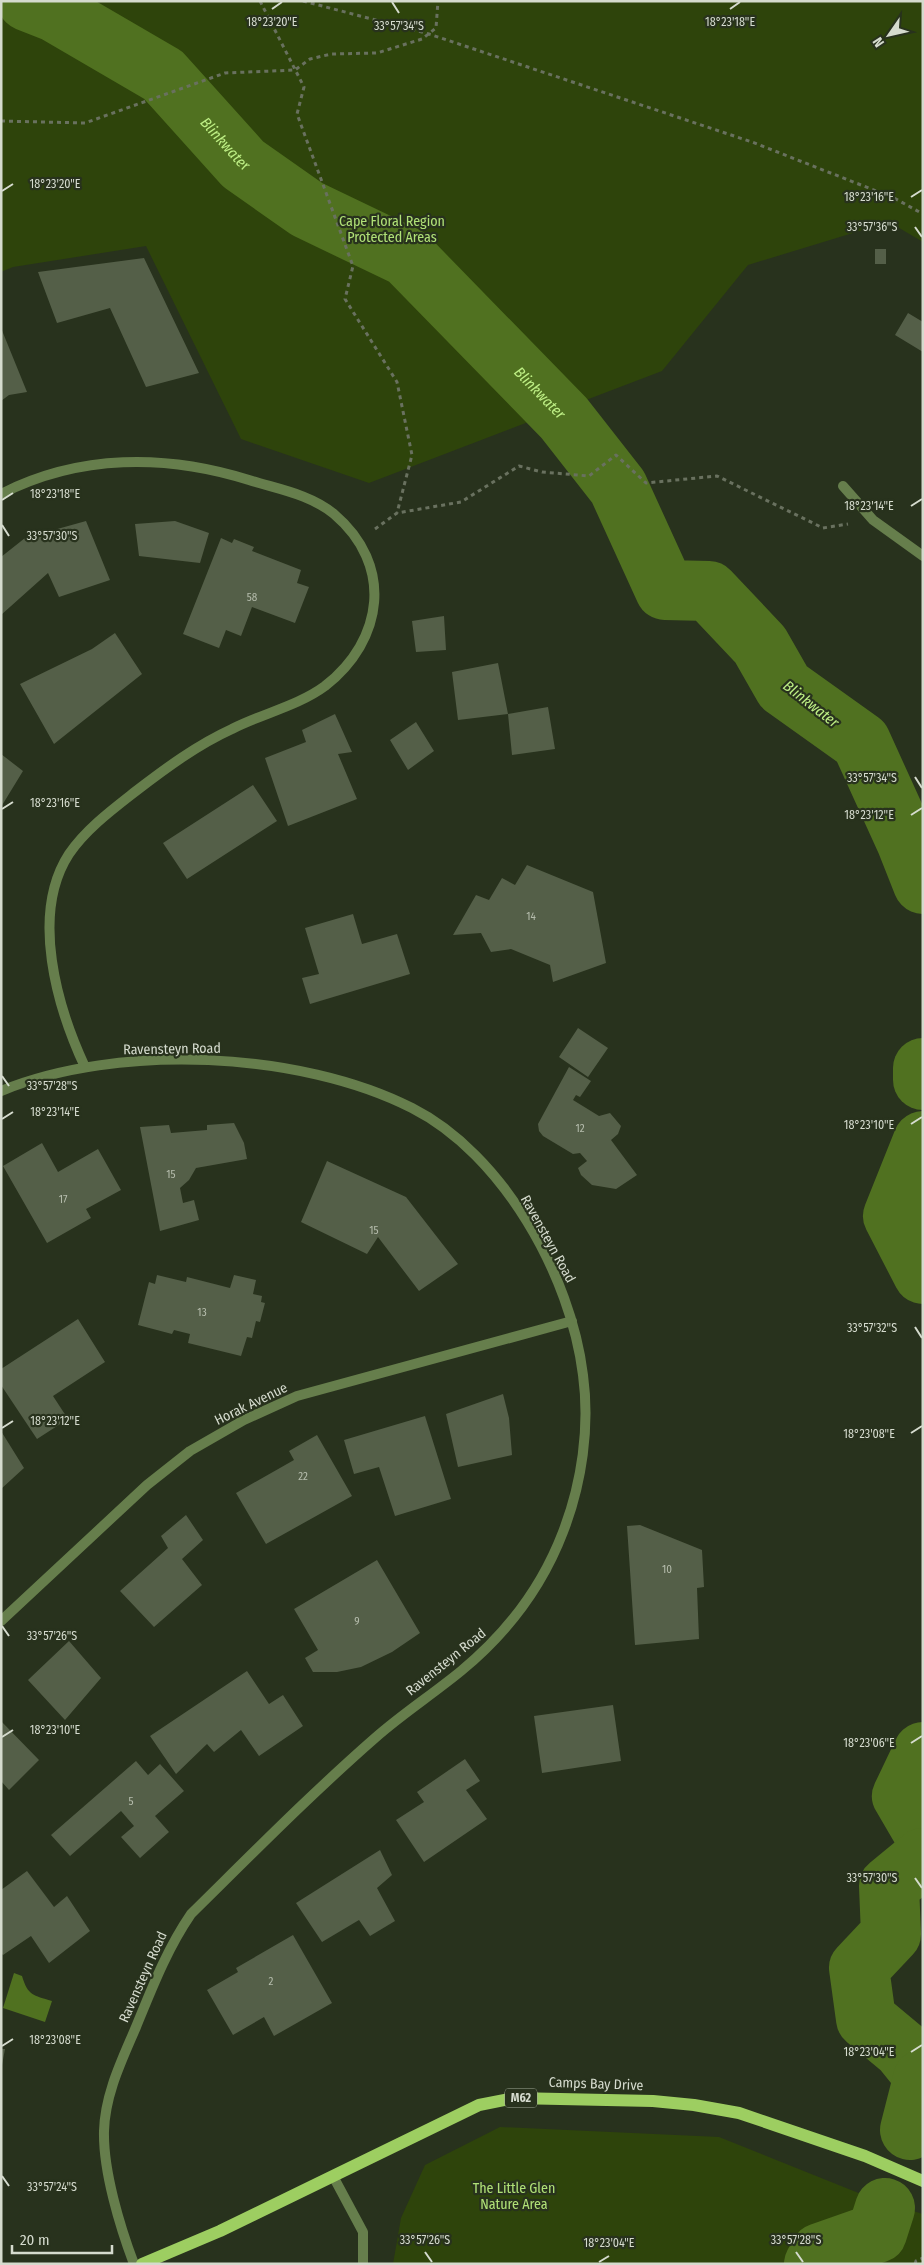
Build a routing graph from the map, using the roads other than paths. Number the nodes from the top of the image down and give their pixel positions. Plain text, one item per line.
1 (843, 486) dead end
2 (1, 494) edge
3 (923, 556) edge
4 (85, 1067) junction
5 (1, 1091) edge
6 (572, 1321) junction
7 (1, 1621) edge
8 (333, 2176) junction
9 (923, 2181) edge
10 (134, 2264) edge
11 (142, 2264) edge
12 (363, 2264) edge

1 - 3 street
2 - 4 street
4 - 5 street, Ravensteyn Road
4 - 6 street, Ravensteyn Road
6 - 7 street, Horak Avenue
6 - 10 street, Ravensteyn Road
8 - 9 main road, Camps Bay Drive / M62
8 - 11 main road, Camps Bay Drive / M62
8 - 12 street

